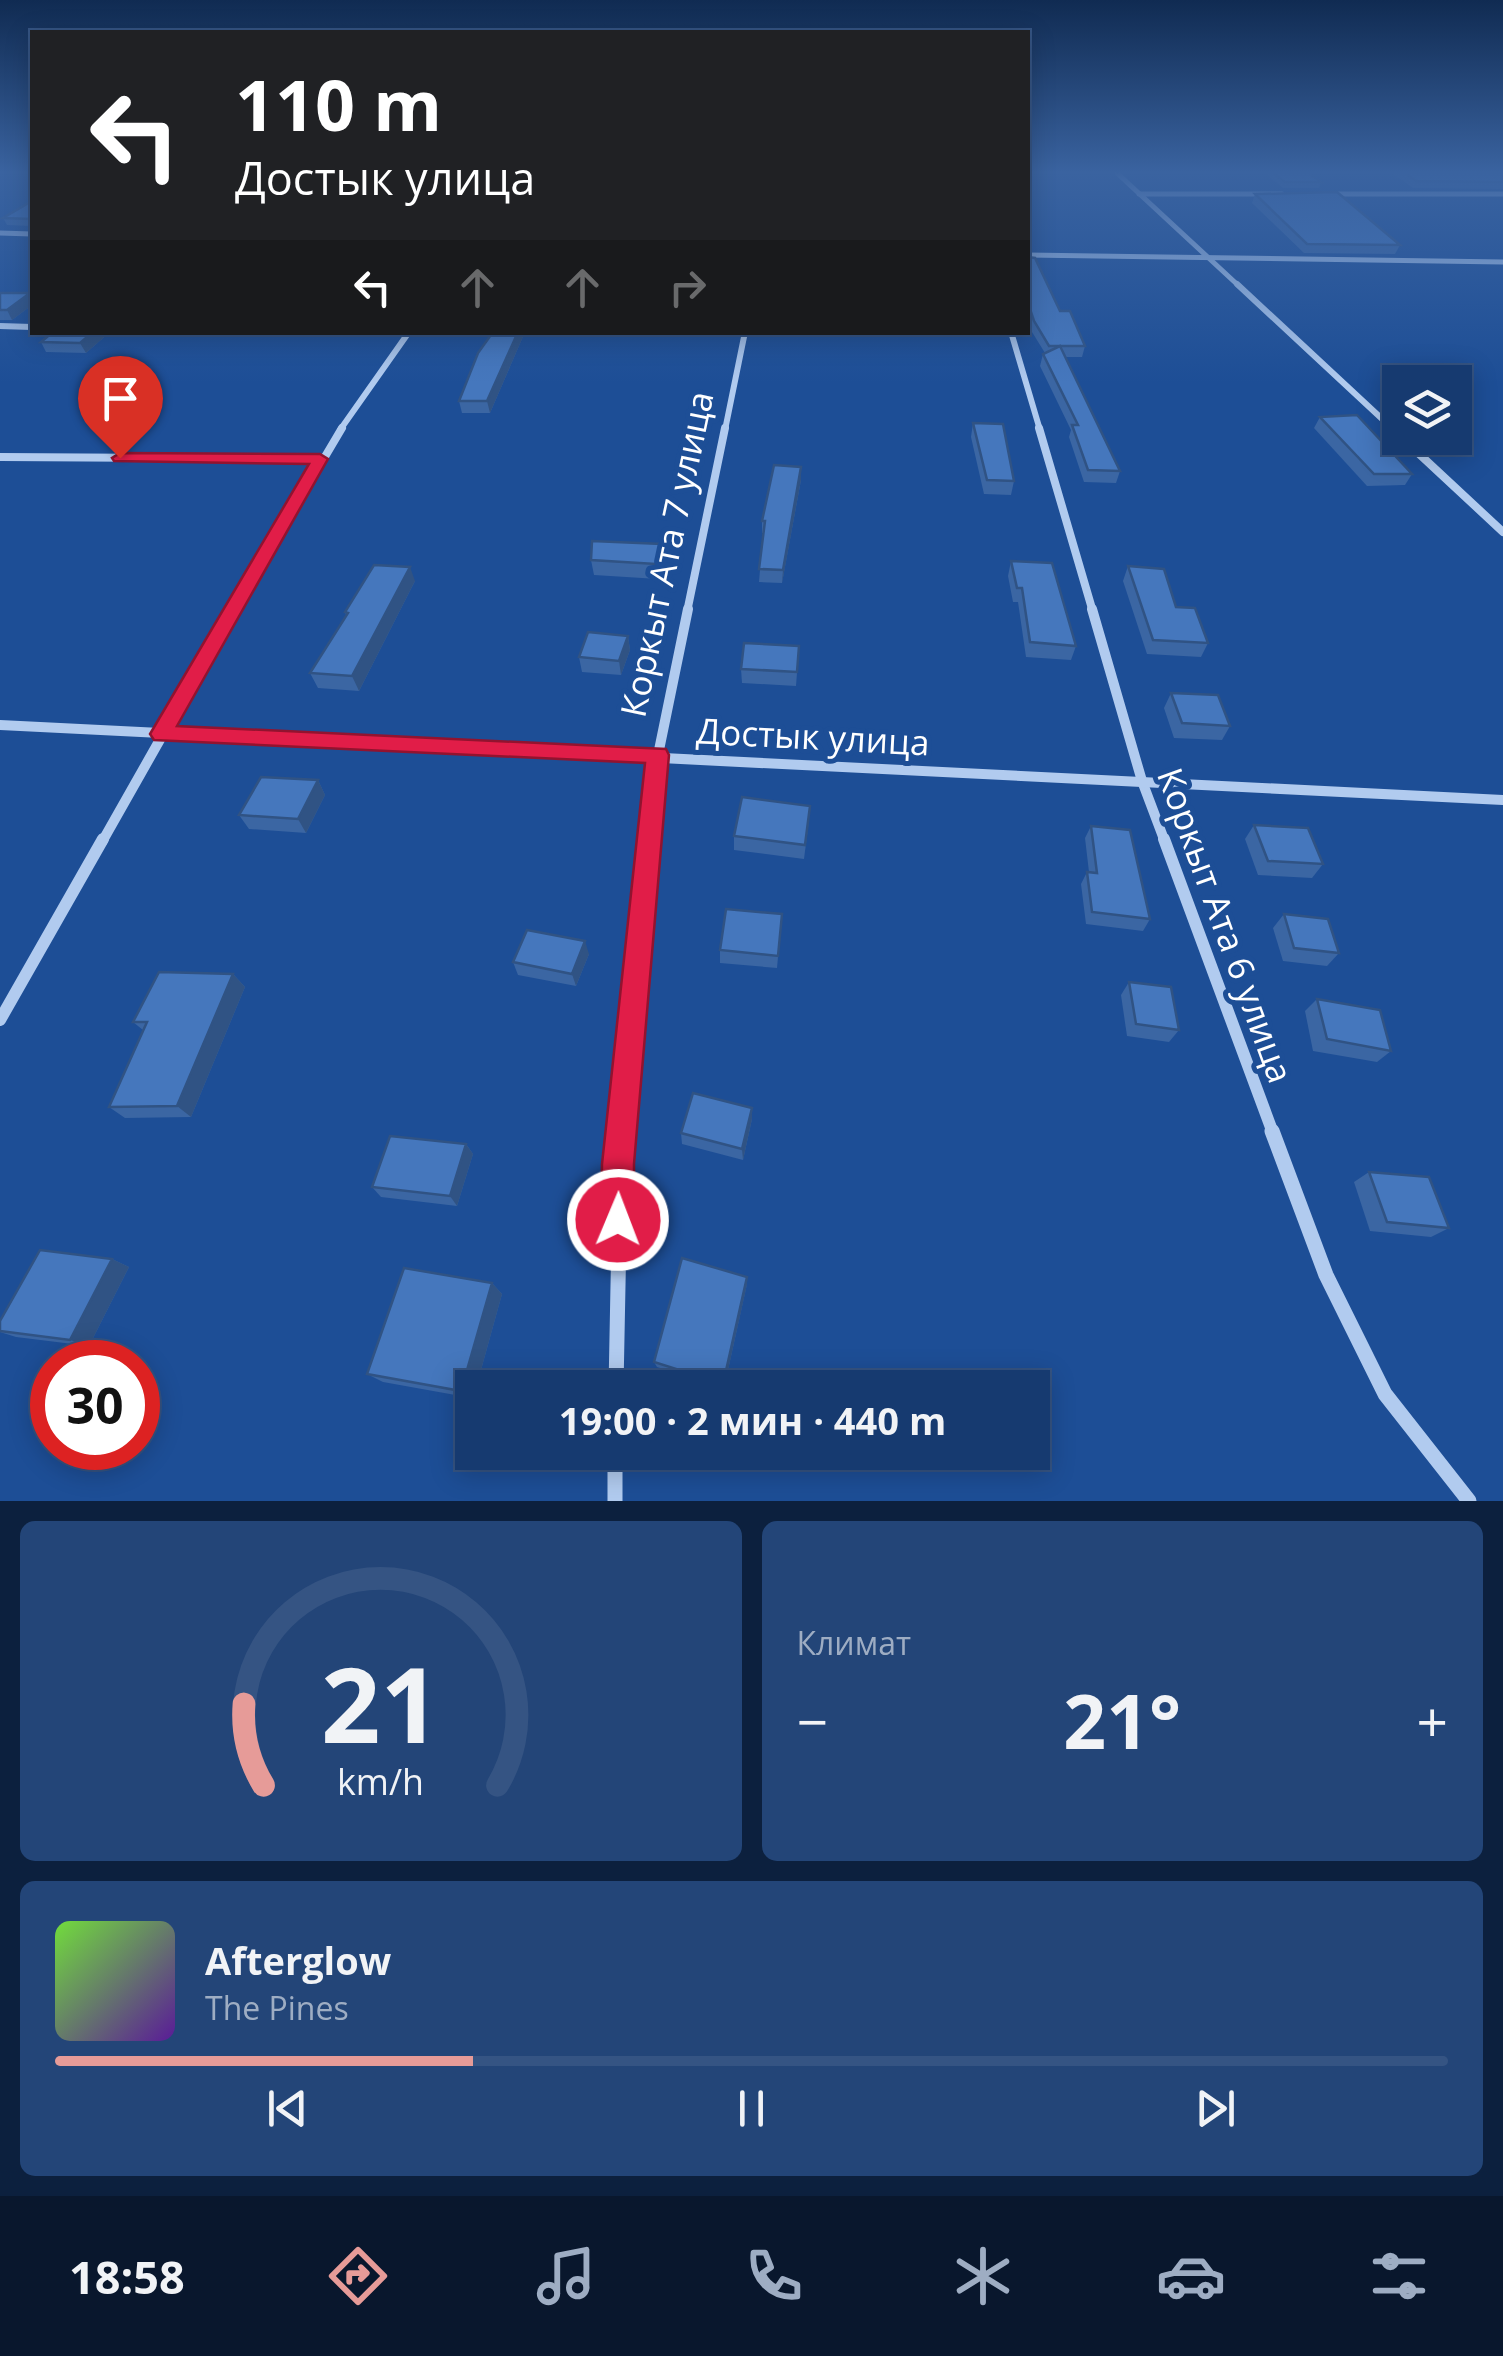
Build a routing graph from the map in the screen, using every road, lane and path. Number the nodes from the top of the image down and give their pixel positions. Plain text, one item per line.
1 (1192, 243) edge
2 (1030, 255) edge
3 (1207, 257) junction
4 (1503, 262) edge
5 (0, 326) edge
6 (30, 326) edge
7 (408, 335) edge
8 (744, 335) edge
9 (1012, 335) edge
10 (1382, 418) edge
11 (1421, 455) edge
12 (0, 457) edge
13 (320, 459) junction
14 (1503, 532) edge
15 (0, 724) edge
16 (162, 734) junction
17 (658, 755) junction
18 (1142, 781) junction
19 (1503, 800) edge
20 (0, 1020) edge
21 (616, 1370) edge
22 (615, 1470) edge
23 (614, 1501) edge
24 (1470, 1501) edge

1 - 3 street
2 - 3 street
3 - 4 street
3 - 10 street
5 - 6 street
7 - 13 street
8 - 17 street, Коркыт Ата 7 улица
9 - 18 street, Коркыт Ата 6 улица
11 - 14 street
12 - 13 street
13 - 16 street
15 - 16 street, Достык улица
16 - 17 street, Достык улица
16 - 20 street
17 - 18 street, Достык улица
17 - 21 street, Коркыт Ата 7 улица
18 - 19 street, Достык улица
18 - 24 street, Коркыт Ата 6 улица
22 - 23 street

